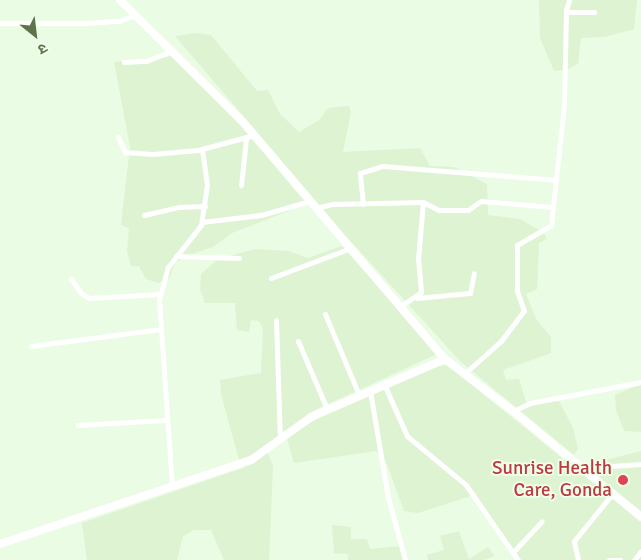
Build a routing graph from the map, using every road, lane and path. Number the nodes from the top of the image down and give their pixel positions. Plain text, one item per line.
1 (120, 0) edge
2 (570, 0) edge
3 (566, 12) junction
4 (594, 12) dead end
5 (135, 15) junction
6 (0, 23) edge
7 (172, 51) junction
8 (124, 62) dead end
9 (254, 136) junction
10 (118, 137) dead end
11 (246, 139) junction
12 (202, 149) junction
13 (556, 180) junction
14 (242, 185) dead end
15 (310, 201) junction
16 (423, 202) junction
17 (363, 204) junction
18 (205, 206) junction
19 (553, 207) junction
20 (316, 208) junction
21 (144, 215) dead end
22 (202, 222) junction
23 (351, 248) junction
24 (176, 256) junction
25 (239, 258) dead end
26 (474, 273) dead end
27 (271, 278) dead end
28 (70, 279) dead end
29 (160, 294) junction
30 (417, 298) junction
31 (401, 306) junction
32 (325, 314) dead end
33 (276, 320) dead end
34 (161, 329) junction
35 (298, 341) dead end
36 (31, 346) dead end
37 (445, 360) junction
38 (464, 374) junction
39 (641, 382) edge
40 (384, 384) junction
41 (370, 390) junction
42 (359, 395) junction
43 (327, 409) junction
44 (513, 411) junction
45 (167, 420) junction
46 (78, 425) dead end
47 (280, 438) junction
48 (641, 464) edge
49 (584, 468) junction
50 (172, 486) junction
51 (612, 493) junction
52 (641, 517) edge
53 (542, 521) dead end
54 (0, 544) edge
55 (641, 551) edge
56 (513, 552) junction
57 (406, 560) edge
58 (518, 560) edge
59 (578, 560) edge
60 (609, 560) edge
61 (620, 560) edge
62 (634, 560) edge

1 - 5 main road
2 - 3 street
3 - 4 street
3 - 13 street
5 - 6 street
5 - 7 main road
7 - 8 street
7 - 9 main road
9 - 11 street
9 - 15 main road
10 - 12 street
11 - 12 street
11 - 14 street
12 - 18 street
13 - 17 street
13 - 19 street
15 - 20 main road
15 - 22 street
16 - 17 street
16 - 19 street
16 - 30 street
17 - 20 street
18 - 21 street
18 - 22 street
19 - 38 street
20 - 23 main road
22 - 24 street
23 - 27 street
23 - 31 main road
24 - 25 street
24 - 29 street
26 - 30 street
28 - 29 street
29 - 34 street
30 - 31 street
31 - 37 main road
32 - 42 street
33 - 47 street
34 - 36 street
34 - 45 street
35 - 43 street
37 - 38 main road
37 - 40 main road
38 - 44 main road
39 - 44 street
40 - 41 main road
40 - 56 street
41 - 42 main road
41 - 57 street
42 - 43 main road
43 - 47 main road
44 - 49 main road
45 - 46 street
45 - 50 street
47 - 50 main road
48 - 49 street
49 - 51 main road
50 - 54 main road
51 - 52 main road
51 - 59 street
53 - 56 street
55 - 62 street
56 - 58 street
60 - 61 street

